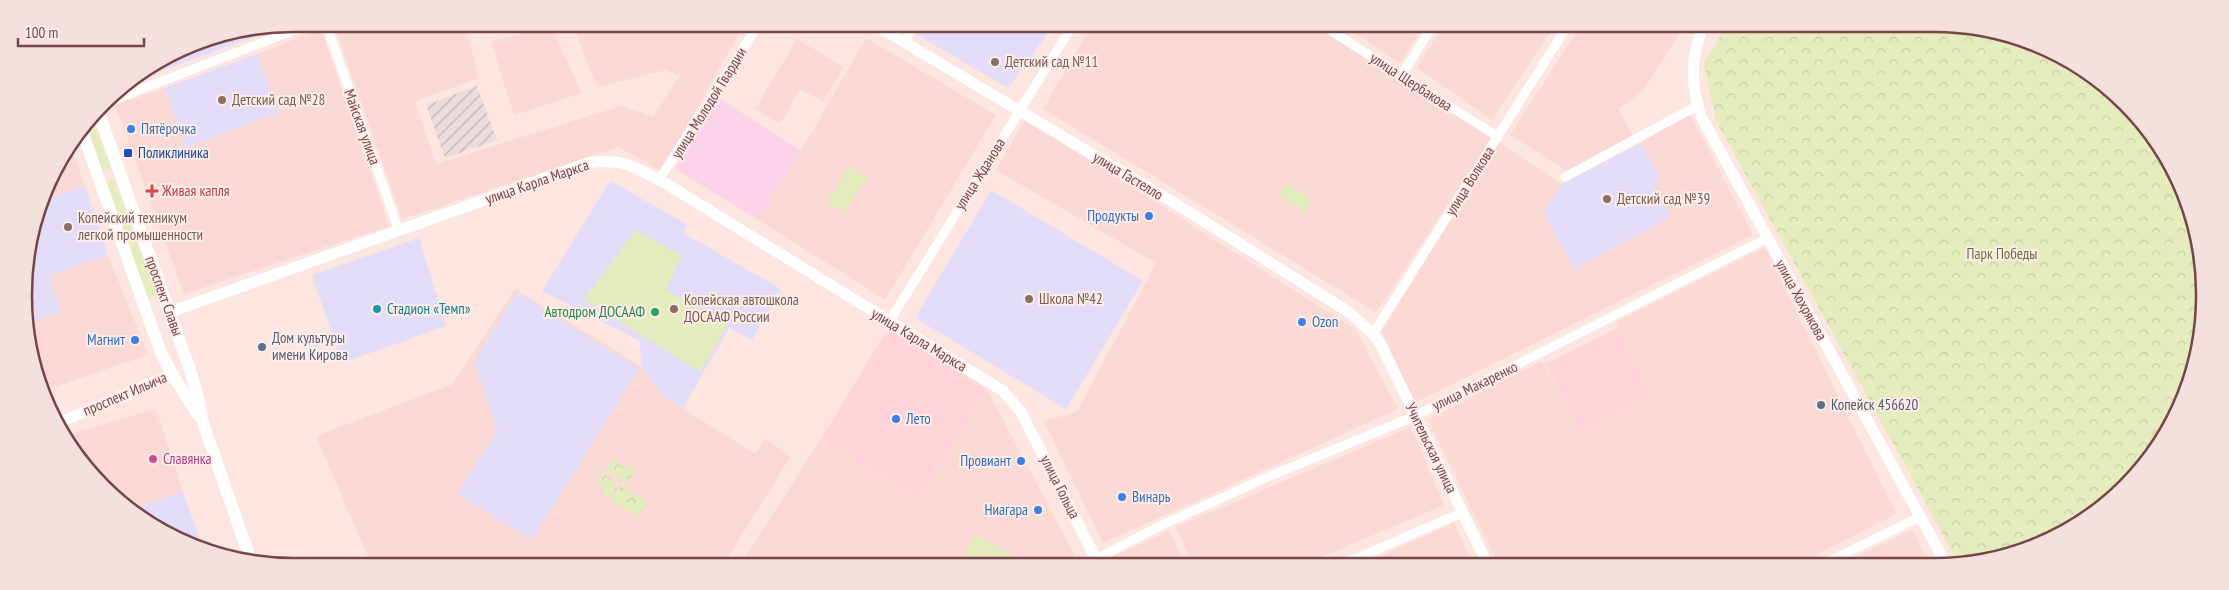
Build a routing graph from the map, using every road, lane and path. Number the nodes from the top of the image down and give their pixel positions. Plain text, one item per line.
1 (288, 32) edge
2 (329, 32) edge
3 (754, 32) edge
4 (887, 32) edge
5 (911, 32) edge
6 (1068, 32) edge
7 (1333, 32) edge
8 (1429, 32) edge
9 (1564, 32) edge
10 (1702, 32) edge
11 (904, 42) junction
12 (1401, 76) junction
13 (125, 95) edge
14 (1697, 106) junction
15 (1019, 112) junction
16 (101, 119) edge
17 (85, 138) edge
18 (1498, 138) junction
19 (120, 173) junction
20 (1565, 177) dead end
21 (100, 180) junction
22 (659, 180) junction
23 (399, 231) junction
24 (1768, 238) junction
25 (170, 312) junction
26 (149, 320) junction
27 (889, 322) junction
28 (1374, 334) junction
29 (189, 366) junction
30 (172, 374) junction
31 (1021, 412) joint
32 (1415, 416) junction
33 (65, 420) edge
34 (203, 423) junction
35 (1463, 512) junction
36 (1920, 517) junction
37 (248, 553) edge
38 (1095, 558) edge
39 (1102, 558) edge
40 (1357, 558) edge
41 (1485, 558) edge
42 (1836, 558) edge
43 (1942, 558) edge

1 - 13 street
2 - 23 street, Майская улица
3 - 22 street, улица Молодой Гвардии
4 - 11 street, улица Гастелло
5 - 11 street
6 - 15 street, улица Жданова
7 - 12 street, улица Щербакова
8 - 12 street
9 - 18 street, улица Волкова
10 - 14 street, улица Хохрякова
11 - 15 street, улица Гастелло
12 - 18 street, улица Щербакова
14 - 20 street
14 - 24 street, улица Хохрякова
15 - 27 street, улица Жданова
15 - 28 street, улица Гастелло
16 - 19 main road, проспект Славы
17 - 21 main road, проспект Славы
18 - 28 street, улица Волкова
19 - 21 main road
19 - 25 main road, проспект Славы
21 - 26 main road, проспект Славы
22 - 23 street, улица Карла Маркса
22 - 27 street, улица Карла Маркса
23 - 25 street, улица Карла Маркса
24 - 32 street, улица Макаренко
24 - 36 street, улица Хохрякова
25 - 26 main road, улица Карла Маркса
25 - 29 main road, проспект Славы
26 - 30 main road, проспект Славы
27 - 31 street, улица Карла Маркса
28 - 32 street, Учительская улица
29 - 30 main road, проспект Ильича
29 - 34 main road, проспект Славы
30 - 33 street, проспект Ильича
30 - 34 main road, проспект Славы
31 - 38 street, улица Гольца
32 - 35 street, Учительская улица
32 - 39 street, улица Макаренко
34 - 37 main road, проспект Славы
35 - 40 street
35 - 41 street, Учительская улица
36 - 42 street
36 - 43 street, улица Хохрякова

